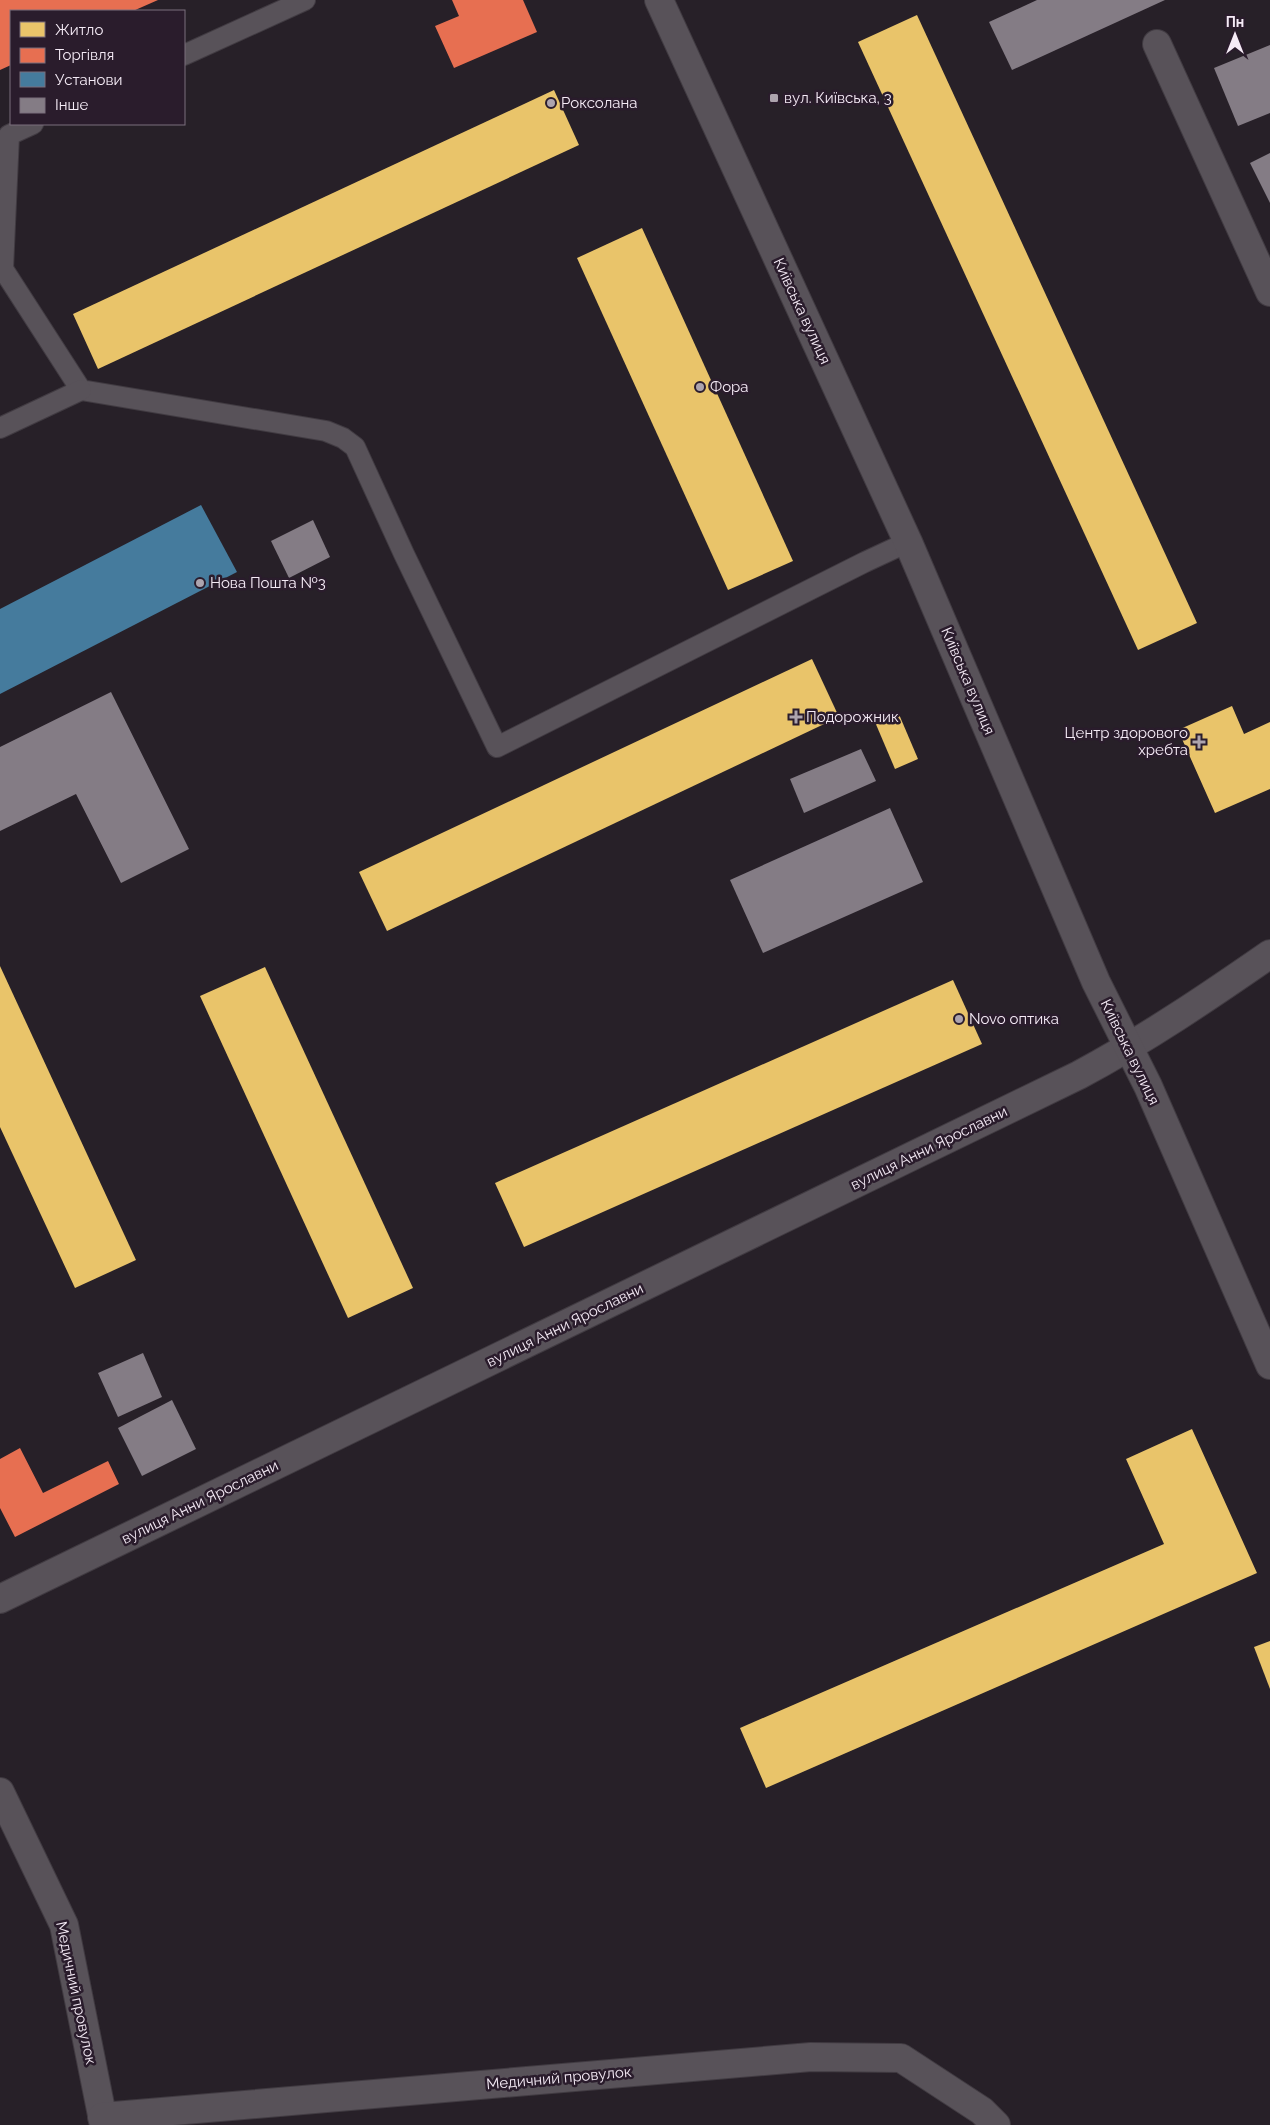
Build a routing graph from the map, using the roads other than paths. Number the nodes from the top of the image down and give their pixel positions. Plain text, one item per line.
1 (305, 0) edge
2 (659, 0) edge
3 (1157, 44) dead end
4 (185, 55) edge
5 (31, 125) edge
6 (1270, 292) edge
7 (81, 390) junction
8 (0, 428) edge
9 (908, 542) junction
10 (1270, 954) edge
11 (1128, 1049) junction
12 (1270, 1364) edge
13 (0, 1599) edge
14 (0, 1792) edge
15 (103, 2121) edge
16 (996, 2125) edge

1 - 4 lane
2 - 9 street, Київська вулиця
3 - 6 street
5 - 7 lane
7 - 8 lane
7 - 9 lane
9 - 11 street, Київська вулиця
10 - 11 street, вулиця Анни Ярославни
11 - 12 street, Київська вулиця
11 - 13 street, вулиця Анни Ярославни
14 - 15 street, Медичний провулок
15 - 16 street, Медичний провулок

